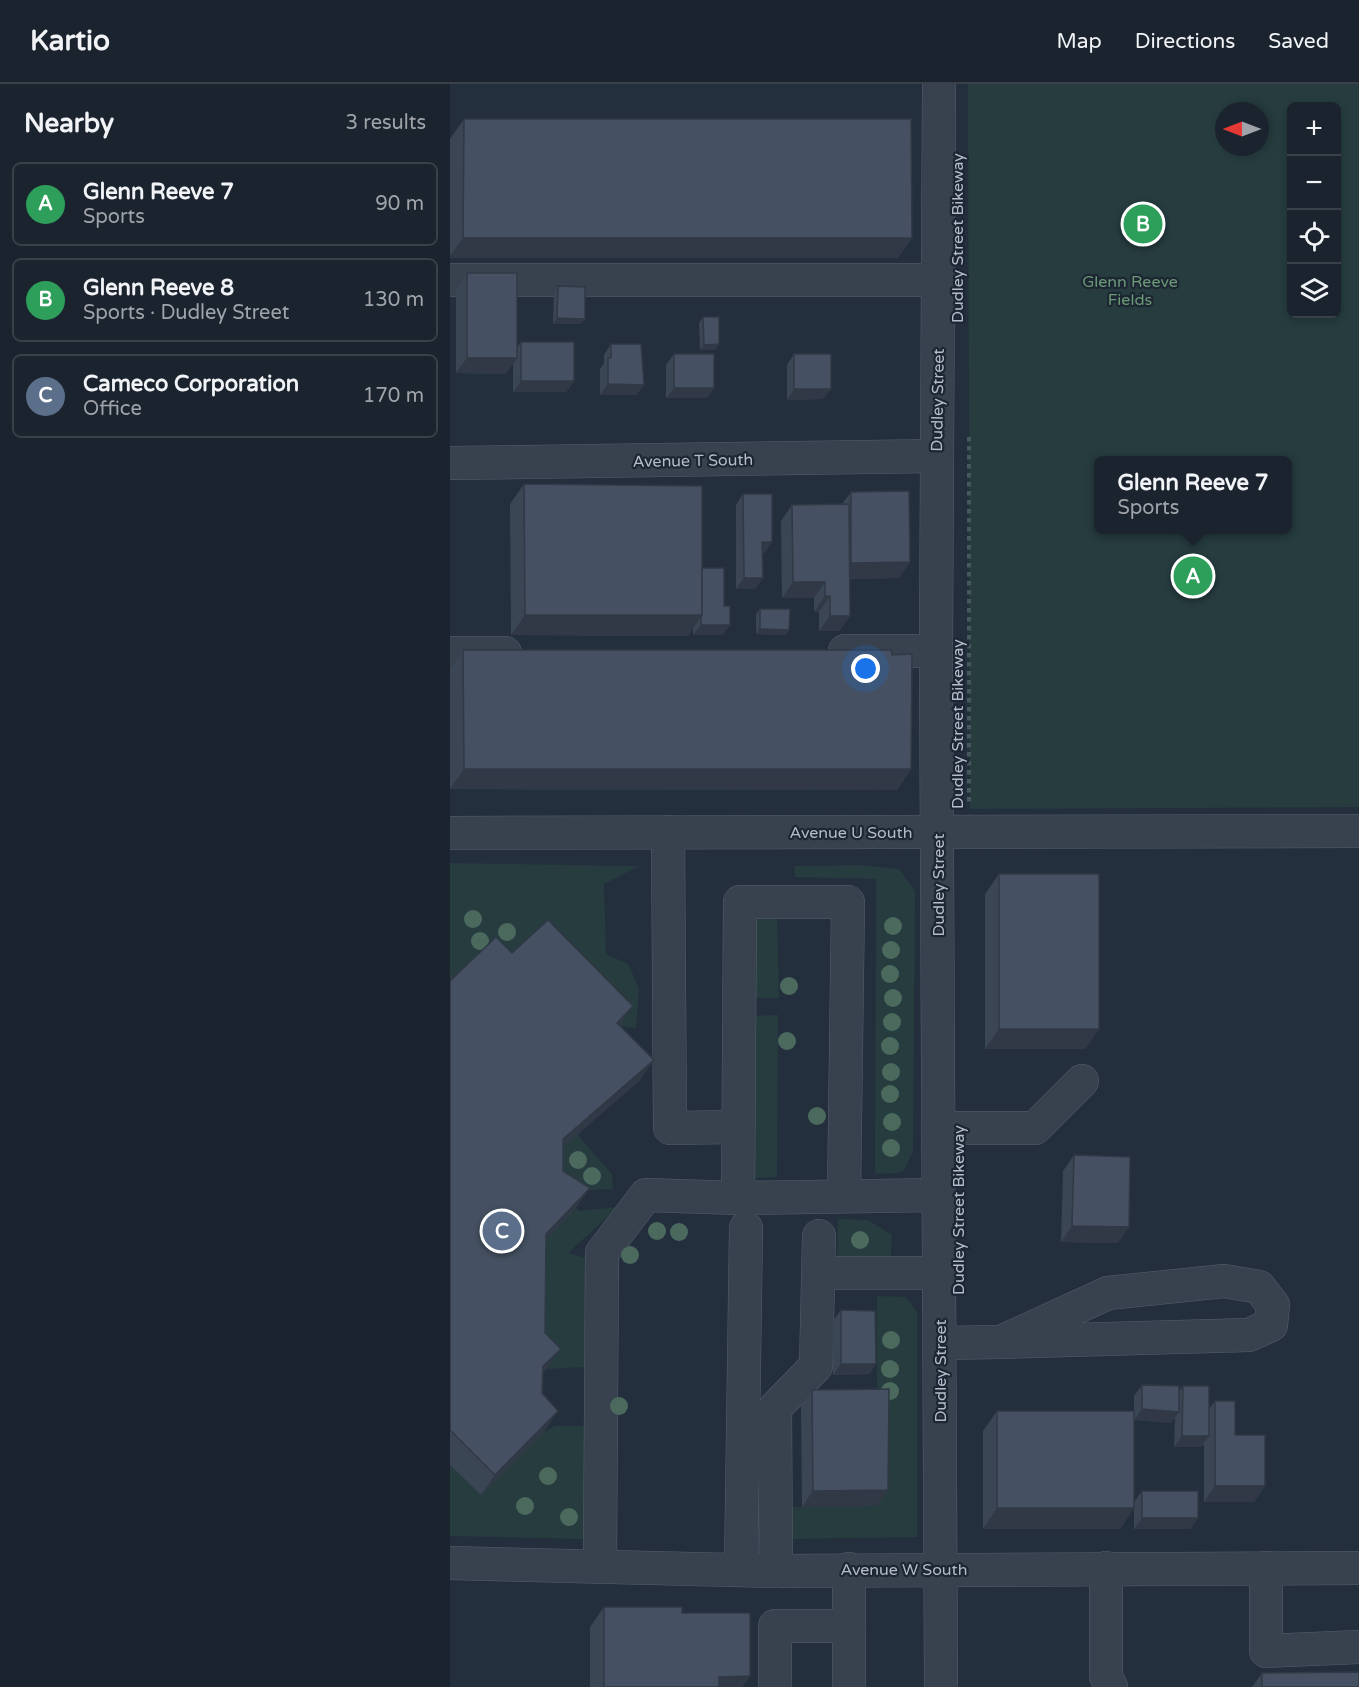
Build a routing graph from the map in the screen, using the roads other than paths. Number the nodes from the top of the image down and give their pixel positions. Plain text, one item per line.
1 (939, 84) edge
2 (450, 280) edge
3 (939, 280) junction
4 (937, 456) junction
5 (450, 463) edge
6 (818, 651) edge
7 (936, 651) junction
8 (450, 653) edge
9 (533, 653) edge
10 (954, 831) junction
11 (1359, 831) edge
12 (669, 832) junction
13 (450, 833) edge
14 (1082, 1081) dead end
15 (738, 1127) junction
16 (939, 1128) junction
17 (939, 1195) junction
18 (844, 1196) junction
19 (742, 1213) junction
20 (819, 1236) dead end
21 (819, 1273) junction
22 (939, 1273) junction
23 (1001, 1342) junction
24 (939, 1343) junction
25 (450, 1563) edge
26 (600, 1566) junction
27 (1106, 1568) junction
28 (1266, 1568) junction
29 (1359, 1568) edge
30 (741, 1569) junction
31 (849, 1569) junction
32 (940, 1569) junction
33 (776, 1570) junction
34 (849, 1626) junction
35 (1359, 1647) edge
36 (775, 1687) edge
37 (849, 1687) edge
38 (941, 1687) edge
39 (1111, 1687) edge

1 - 3 street, Dudley Street
2 - 3 street
3 - 4 street, Dudley Street
4 - 5 street, Avenue T South
4 - 7 street, Dudley Street
6 - 7 street
7 - 10 street, Dudley Street
8 - 9 street
10 - 11 street, Avenue U South
10 - 12 street, Avenue U South
10 - 16 street, Dudley Street
12 - 13 street, Avenue U South
12 - 15 street
14 - 16 street
15 - 18 street
15 - 19 street
16 - 17 street, Dudley Street
17 - 18 street
17 - 22 street, Dudley Street
18 - 19 street
19 - 26 street
19 - 30 street
20 - 21 street
21 - 22 street
21 - 33 street
22 - 24 street, Dudley Street
23 - 23 street
23 - 24 street
24 - 32 street, Dudley Street
25 - 26 street, Avenue W South
26 - 30 street, Avenue W South
27 - 28 street, Avenue W South
27 - 32 street, Avenue W South
27 - 39 street
28 - 29 street, Avenue W South
28 - 35 street
30 - 33 street, Avenue W South
31 - 32 street, Avenue W South
31 - 33 street, Avenue W South
31 - 34 street
32 - 38 street, Dudley Street
34 - 36 street
34 - 37 street

